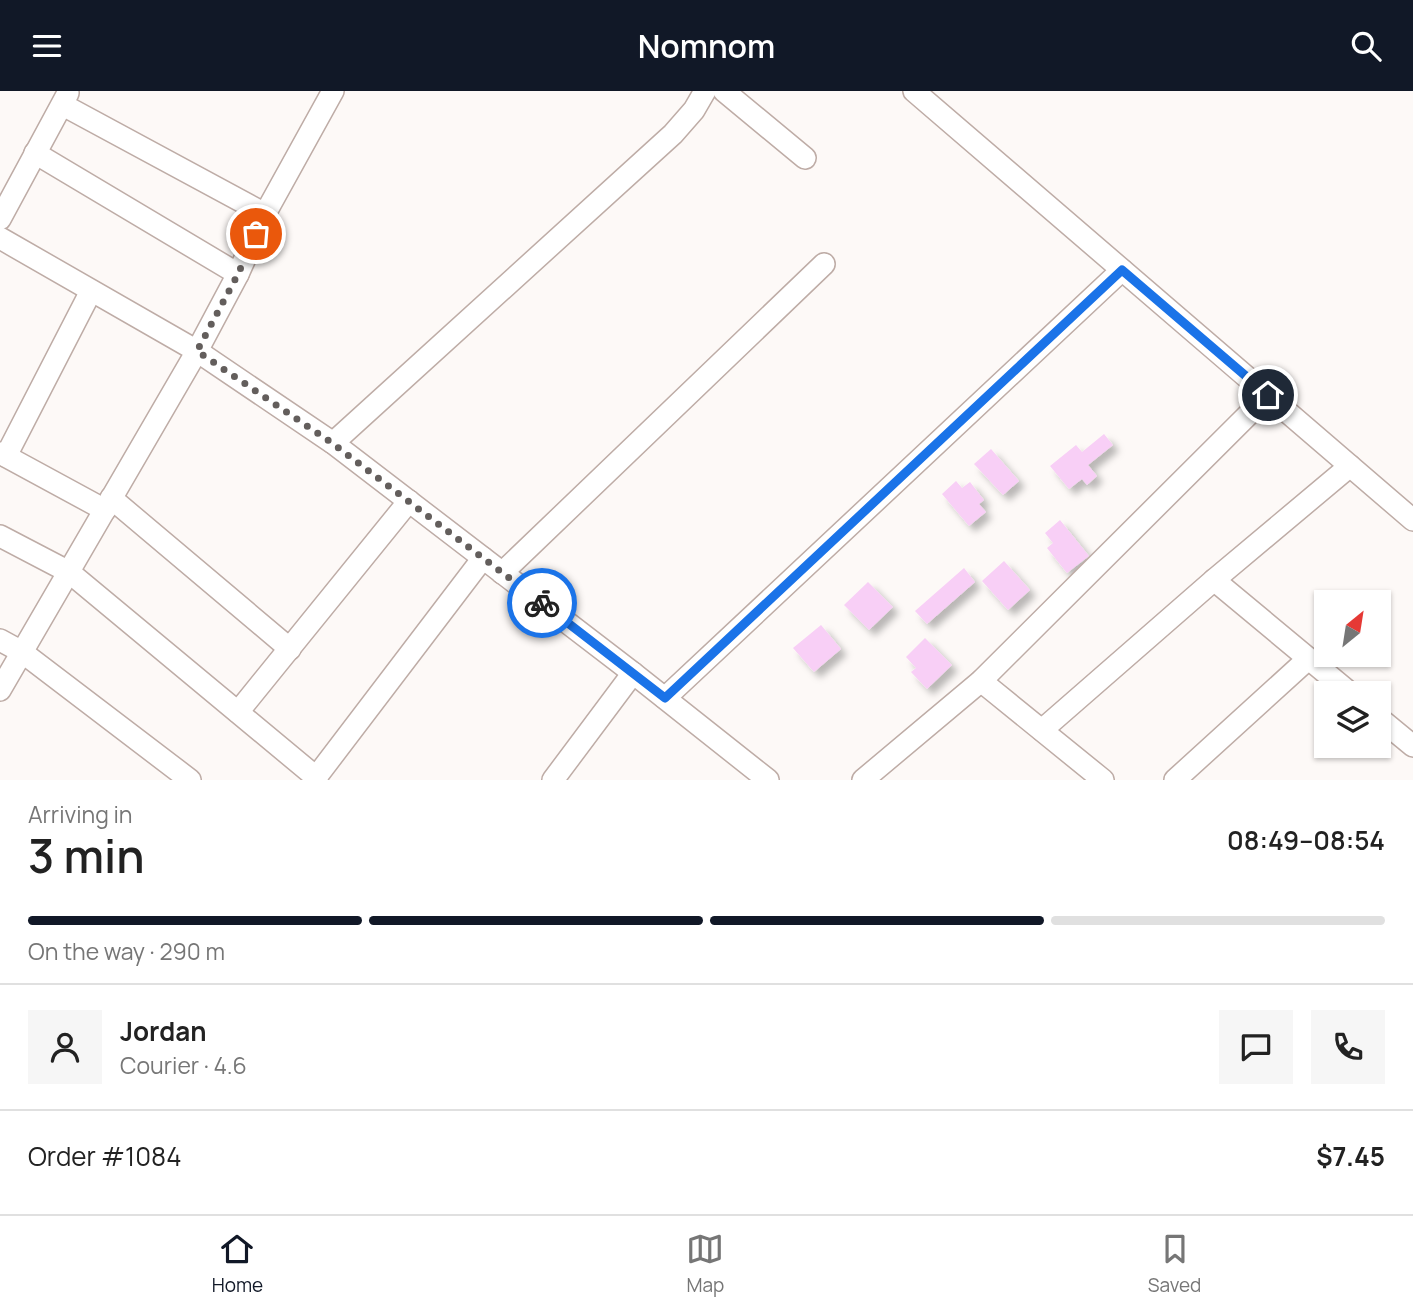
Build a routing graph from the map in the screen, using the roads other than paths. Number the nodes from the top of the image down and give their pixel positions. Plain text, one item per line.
1 (333, 91) edge
2 (705, 91) edge
3 (724, 91) edge
4 (914, 91) edge
5 (66, 98) edge
6 (35, 153) junction
7 (805, 158) dead end
8 (265, 213) junction
9 (0, 219) edge
10 (0, 238) edge
11 (824, 264) dead end
12 (1122, 270) junction
13 (238, 274) junction
14 (91, 291) junction
15 (197, 351) junction
16 (1268, 395) junction
17 (332, 443) junction
18 (3, 455) edge
19 (1350, 466) junction
20 (409, 501) junction
21 (108, 504) junction
22 (1413, 520) edge
23 (0, 536) edge
24 (483, 558) junction
25 (69, 572) junction
26 (502, 573) junction
27 (1214, 580) junction
28 (0, 640) edge
29 (290, 649) junction
30 (22, 652) junction
31 (1308, 659) junction
32 (633, 673) junction
33 (981, 681) junction
34 (1335, 681) edge
35 (0, 690) edge
36 (665, 698) junction
37 (238, 712) junction
38 (1391, 727) edge
39 (1042, 730) junction
40 (1413, 746) edge
41 (316, 779) edge
42 (190, 780) edge
43 (553, 780) edge
44 (768, 780) edge
45 (863, 780) edge
46 (1103, 780) edge
47 (1175, 780) edge

1 - 8 street
2 - 17 street
3 - 7 street
4 - 12 street
5 - 6 street
5 - 8 street
6 - 9 street
6 - 13 street
8 - 13 street
10 - 14 street
11 - 26 street
12 - 16 street
12 - 36 street
13 - 15 street
14 - 15 street
14 - 18 street
15 - 17 street
15 - 21 street
16 - 19 street
16 - 33 street
17 - 20 street
18 - 21 street
19 - 22 street
19 - 27 street
20 - 24 street
20 - 29 street
21 - 25 street
21 - 29 street
23 - 25 street
24 - 26 street
24 - 41 street
25 - 30 street
25 - 37 street
26 - 32 street
27 - 31 street
27 - 39 street
28 - 30 street
29 - 37 street
30 - 35 street
30 - 42 street
31 - 34 street
31 - 47 street
32 - 36 street
32 - 43 street
33 - 39 street
33 - 45 street
36 - 44 street
37 - 41 street
38 - 40 street
39 - 46 street

